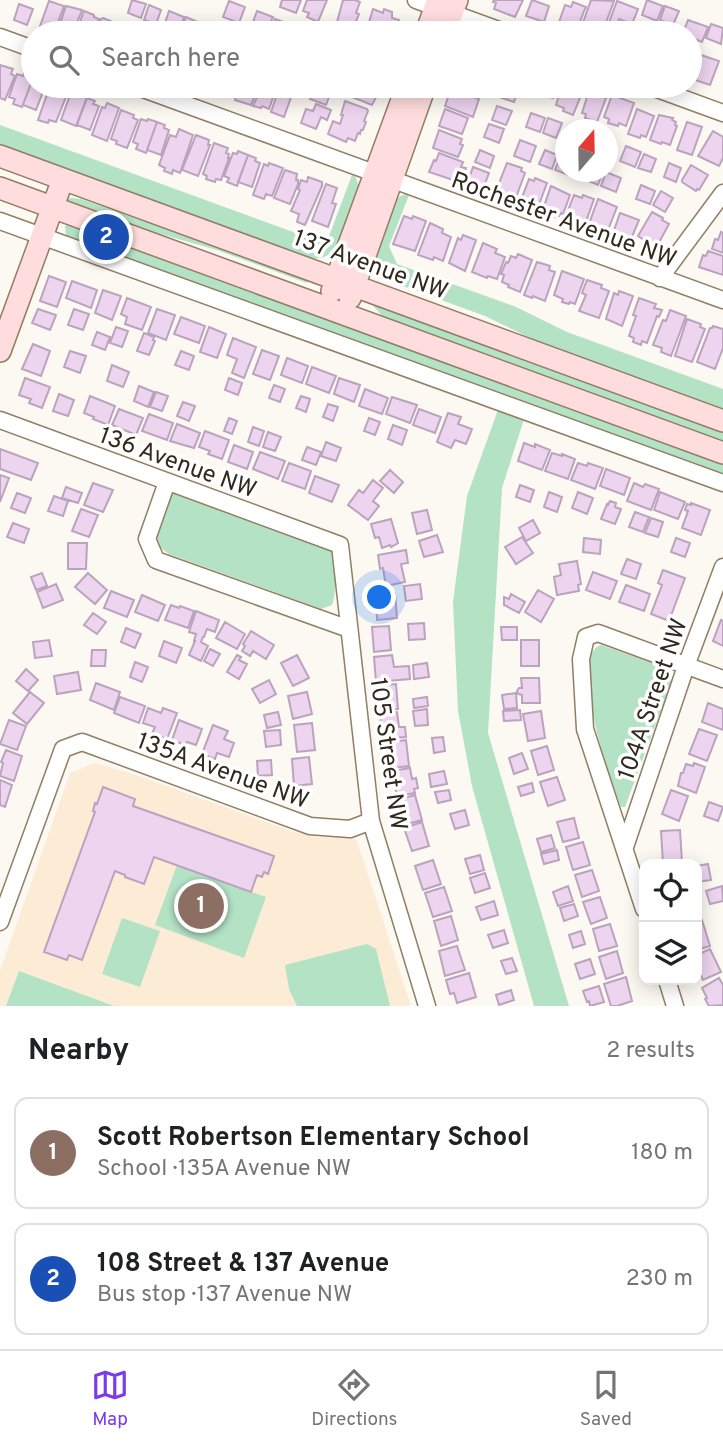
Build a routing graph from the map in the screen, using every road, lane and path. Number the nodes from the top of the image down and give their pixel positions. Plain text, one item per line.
1 (440, 9) edge
2 (474, 21) edge
3 (0, 37) edge
4 (21, 45) edge
5 (168, 98) edge
6 (404, 98) edge
7 (419, 98) edge
8 (682, 98) edge
9 (723, 113) edge
10 (0, 156) edge
11 (382, 177) junction
12 (63, 179) junction
13 (0, 188) edge
14 (723, 193) edge
15 (53, 207) junction
16 (0, 221) edge
17 (42, 237) junction
18 (660, 278) junction
19 (345, 283) junction
20 (723, 300) edge
21 (335, 311) junction
22 (0, 351) edge
23 (0, 420) edge
24 (723, 421) edge
25 (723, 453) edge
26 (167, 482) junction
27 (723, 483) edge
28 (340, 545) joint
29 (723, 567) edge
30 (349, 629) junction
31 (686, 666) junction
32 (723, 679) edge
33 (371, 821) junction
34 (625, 847) junction
35 (639, 893) edge
36 (0, 922) edge
37 (669, 985) edge
38 (427, 1006) edge
39 (675, 1006) edge

1 - 2 street
3 - 4 street
5 - 11 street, Rochester Avenue NW
6 - 11 main road
7 - 11 main road
8 - 9 street
10 - 12 main road, 137 Avenue NW
11 - 18 street, Rochester Avenue NW
11 - 19 main road
12 - 15 main road
12 - 19 main road, 137 Avenue NW
13 - 15 main road
14 - 18 street
15 - 17 main road
15 - 21 main road
16 - 17 street
17 - 22 main road
17 - 27 street
18 - 20 street, Rochester Avenue NW
19 - 21 main road
19 - 24 main road, 137 Avenue NW
21 - 25 main road
23 - 26 street, 136 Avenue NW
26 - 28 street, 136 Avenue NW
26 - 30 street
28 - 30 street, 105 Street NW
29 - 31 street, 104A Street NW
30 - 33 street, 105 Street NW
31 - 32 street
31 - 34 street, 104A Street NW
31 - 34 street, 104A Street NW
33 - 36 street, 135A Avenue NW
33 - 38 street, 105 Street NW
34 - 35 street, 104A Street NW
37 - 39 street

